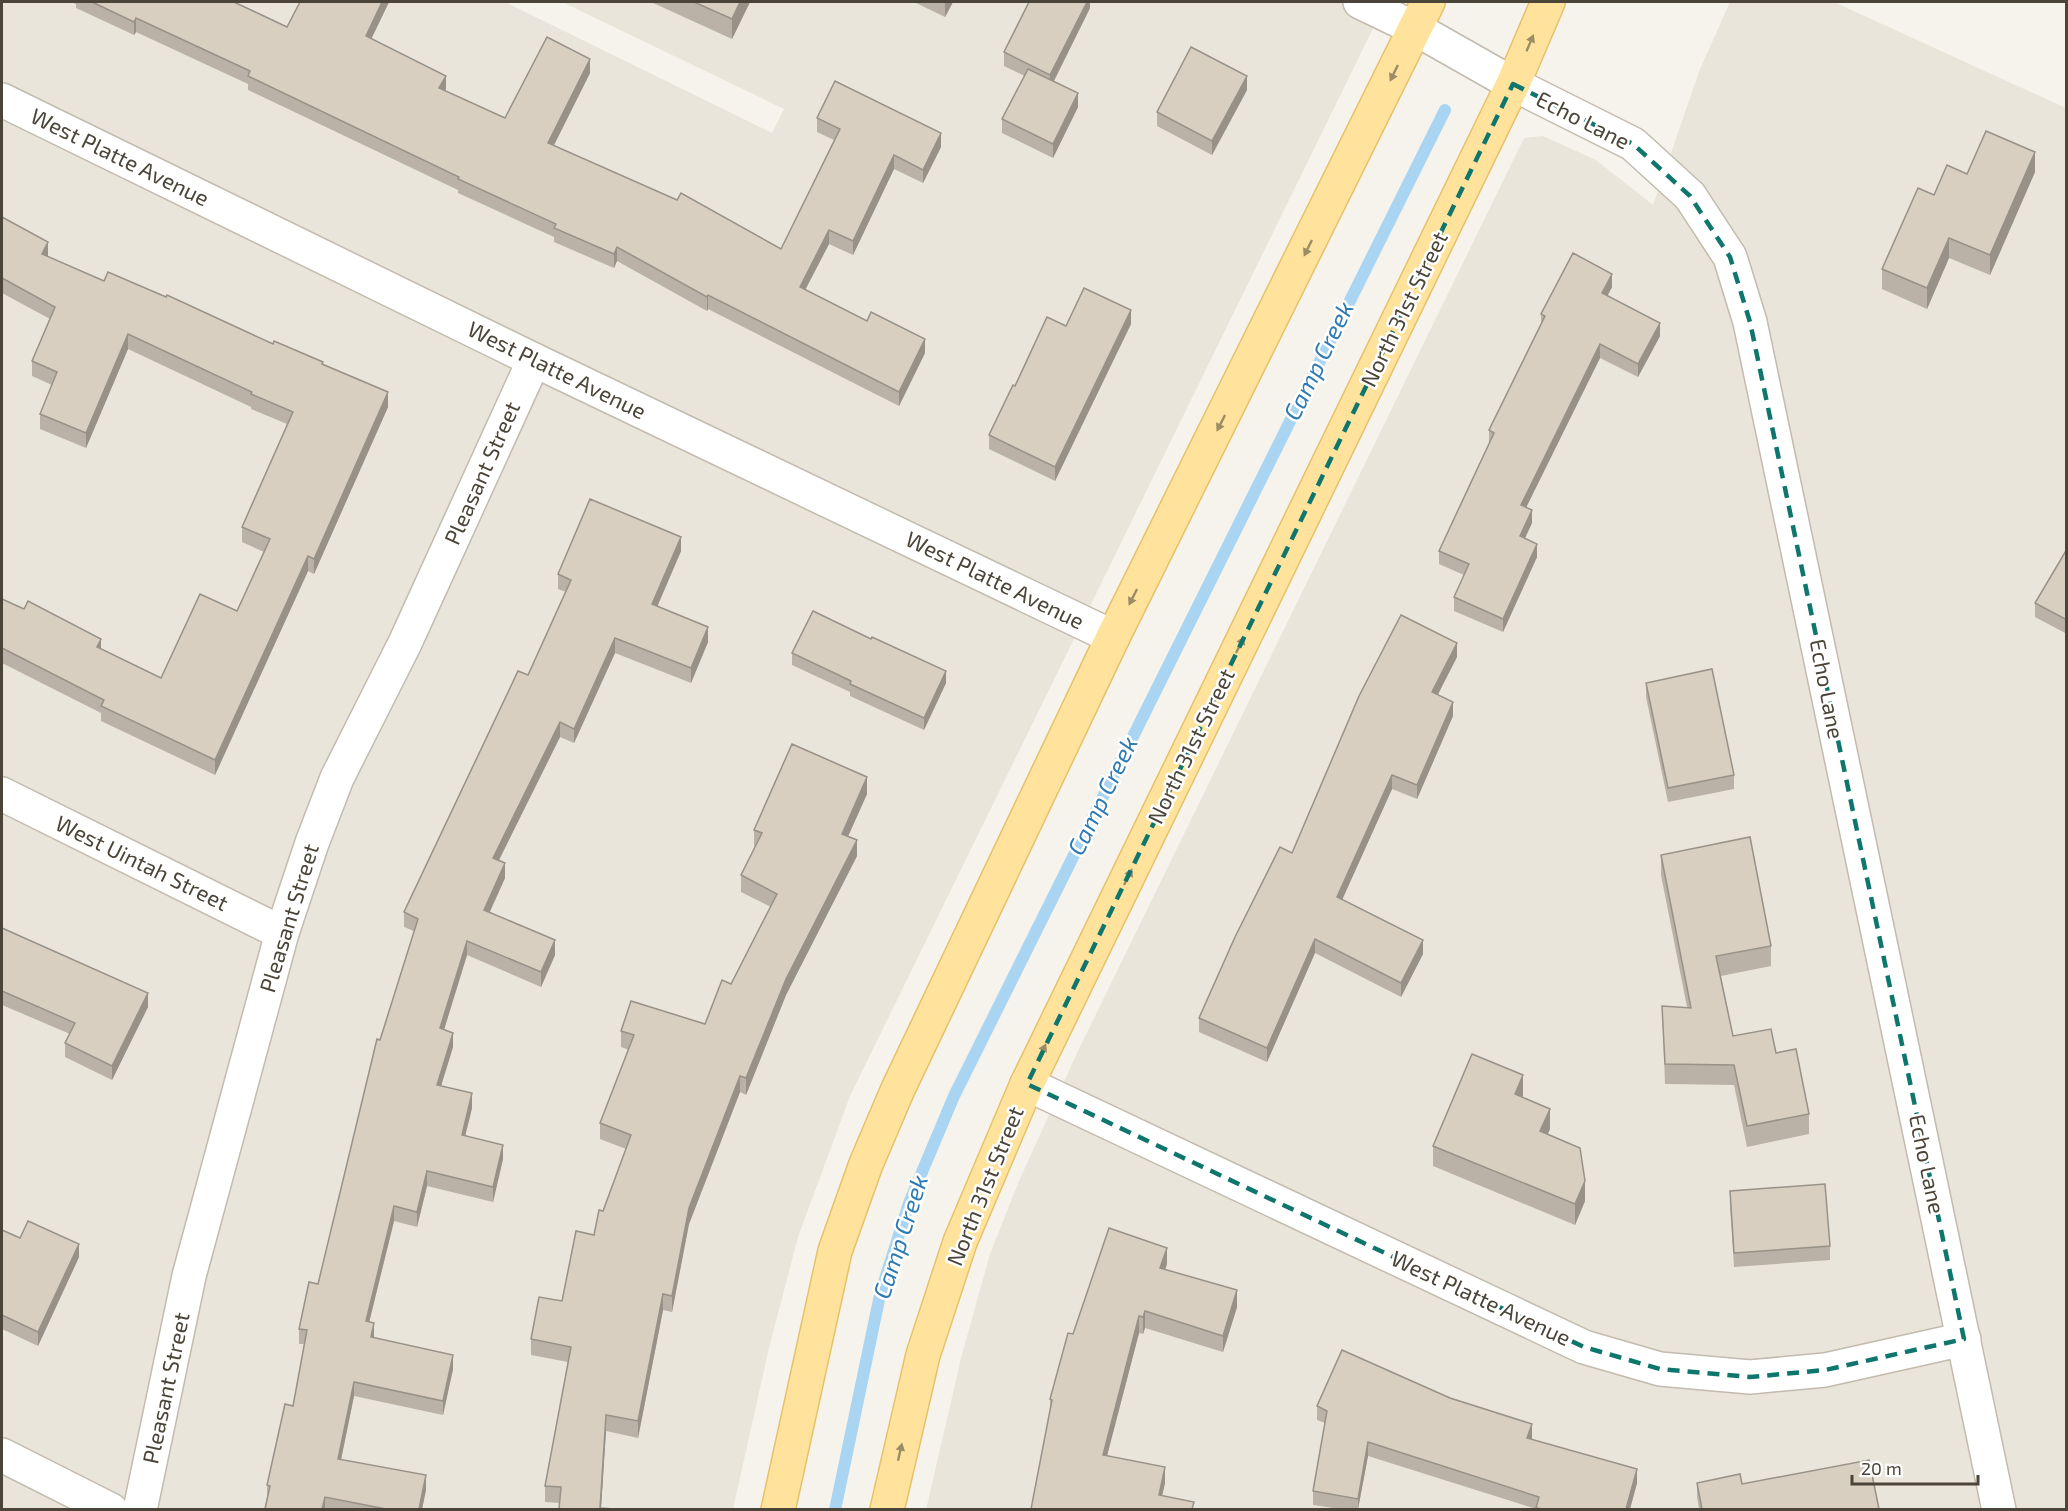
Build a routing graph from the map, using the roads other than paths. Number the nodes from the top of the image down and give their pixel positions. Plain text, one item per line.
1 (1360, 2) edge
2 (1548, 2) edge
3 (1422, 15) edge
4 (1513, 84) junction
5 (2, 100) edge
6 (534, 360) junction
7 (1113, 637) junction
8 (2, 794) edge
9 (282, 933) junction
10 (1027, 1084) junction
11 (1964, 1338) junction
12 (2, 1455) edge
13 (111, 1509) edge
14 (140, 1509) edge
15 (778, 1509) edge
16 (887, 1509) edge
17 (1999, 1509) edge

1 - 3 street, Echo Lane
4 -> 2 main road, North 31st Street
3 - 4 street, Echo Lane
3 -> 7 main road
10 -> 4 main road, North 31st Street
4 - 11 street, Echo Lane
5 - 6 street, West Platte Avenue
6 - 7 street, West Platte Avenue
6 - 9 street, Pleasant Street
7 - 15 main road
8 - 9 street, West Uintah Street
9 - 14 street, Pleasant Street
10 - 11 street, West Platte Avenue
16 -> 10 main road, North 31st Street
11 - 17 street, Echo Lane
12 - 13 street

